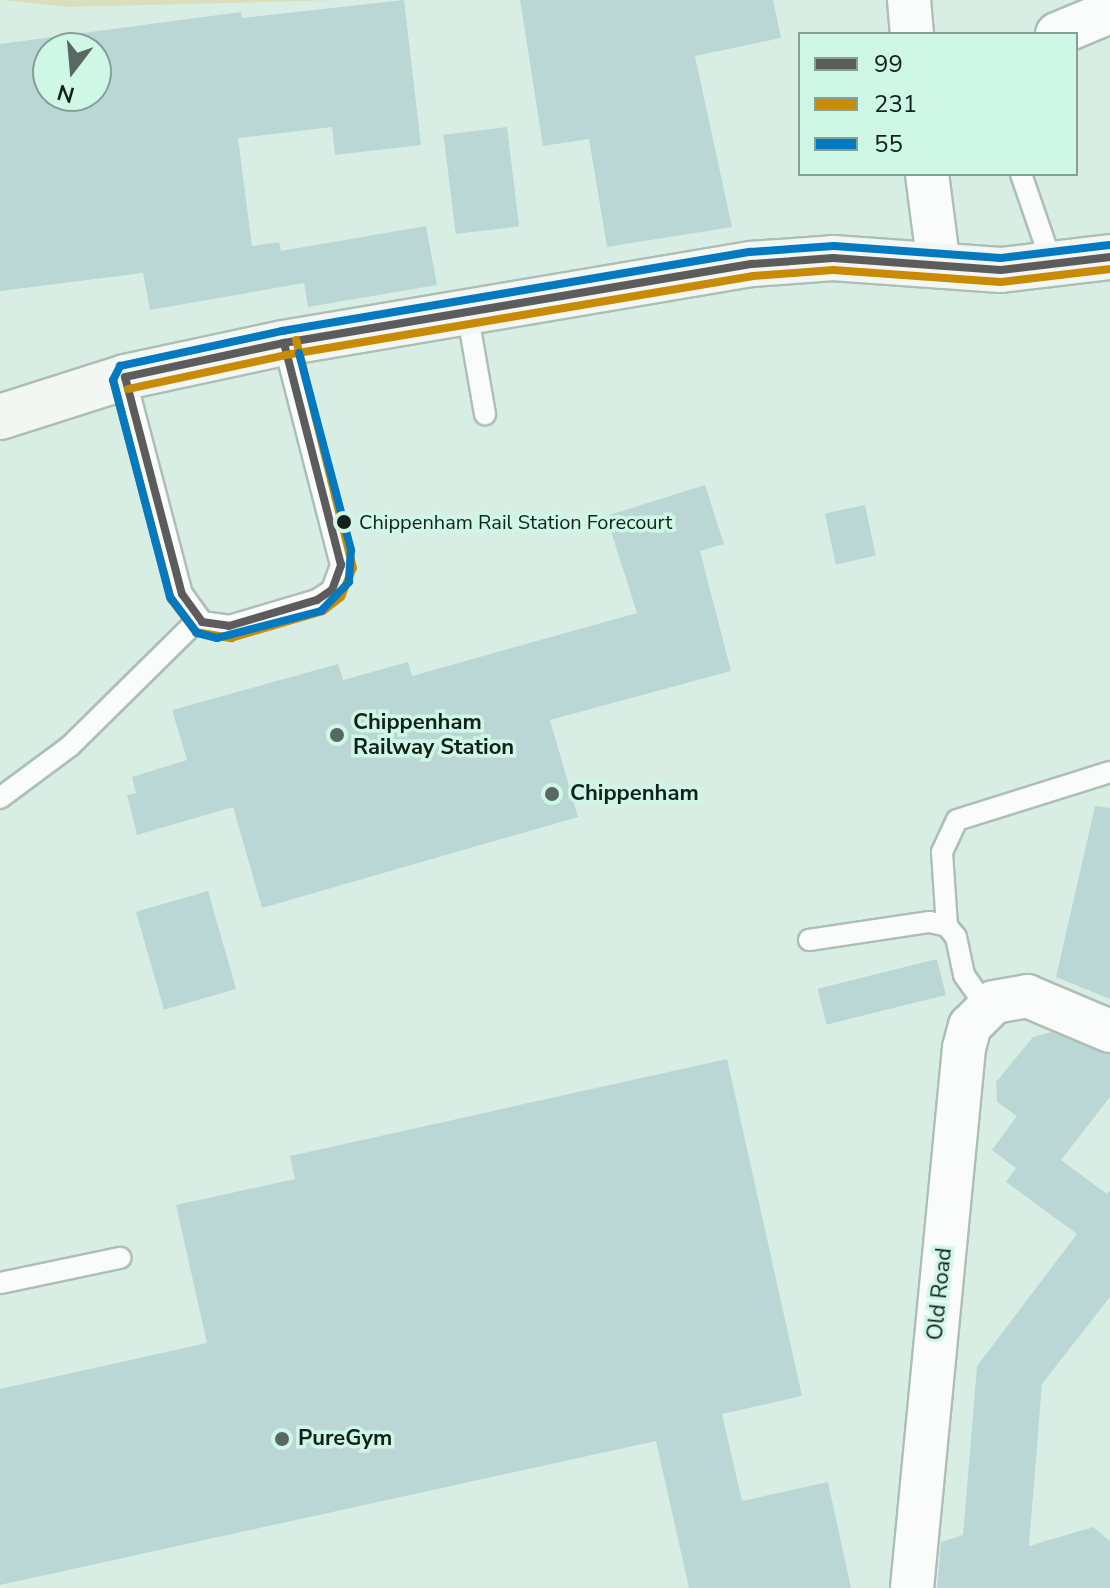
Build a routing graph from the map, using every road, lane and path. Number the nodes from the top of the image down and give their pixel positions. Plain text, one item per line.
1 (909, 0) edge
2 (1110, 12) edge
3 (912, 32) edge
4 (1062, 32) edge
5 (927, 176) edge
6 (1022, 176) edge
7 (1110, 257) edge
8 (939, 266) junction
9 (1053, 267) junction
10 (467, 311) junction
11 (284, 343) junction
12 (125, 377) junction
13 (485, 414) dead end
14 (0, 417) edge
15 (199, 619) junction
16 (1110, 772) edge
17 (0, 798) edge
18 (947, 926) junction
19 (809, 940) dead end
20 (986, 1006) junction
21 (1110, 1031) edge
22 (120, 1258) dead end
23 (0, 1283) edge
24 (912, 1588) edge

1 - 3 street
2 - 4 street
5 - 8 street
6 - 9 lane
7 - 9 street
8 - 9 street
8 - 10 street
10 - 11 street
10 - 13 lane
11 - 12 street
11 - 15 lane
12 - 14 street
12 - 15 lane
15 - 17 lane
16 - 18 lane
18 - 19 lane
18 - 20 lane
20 - 21 street
20 - 24 street, Old Road
22 - 23 lane

